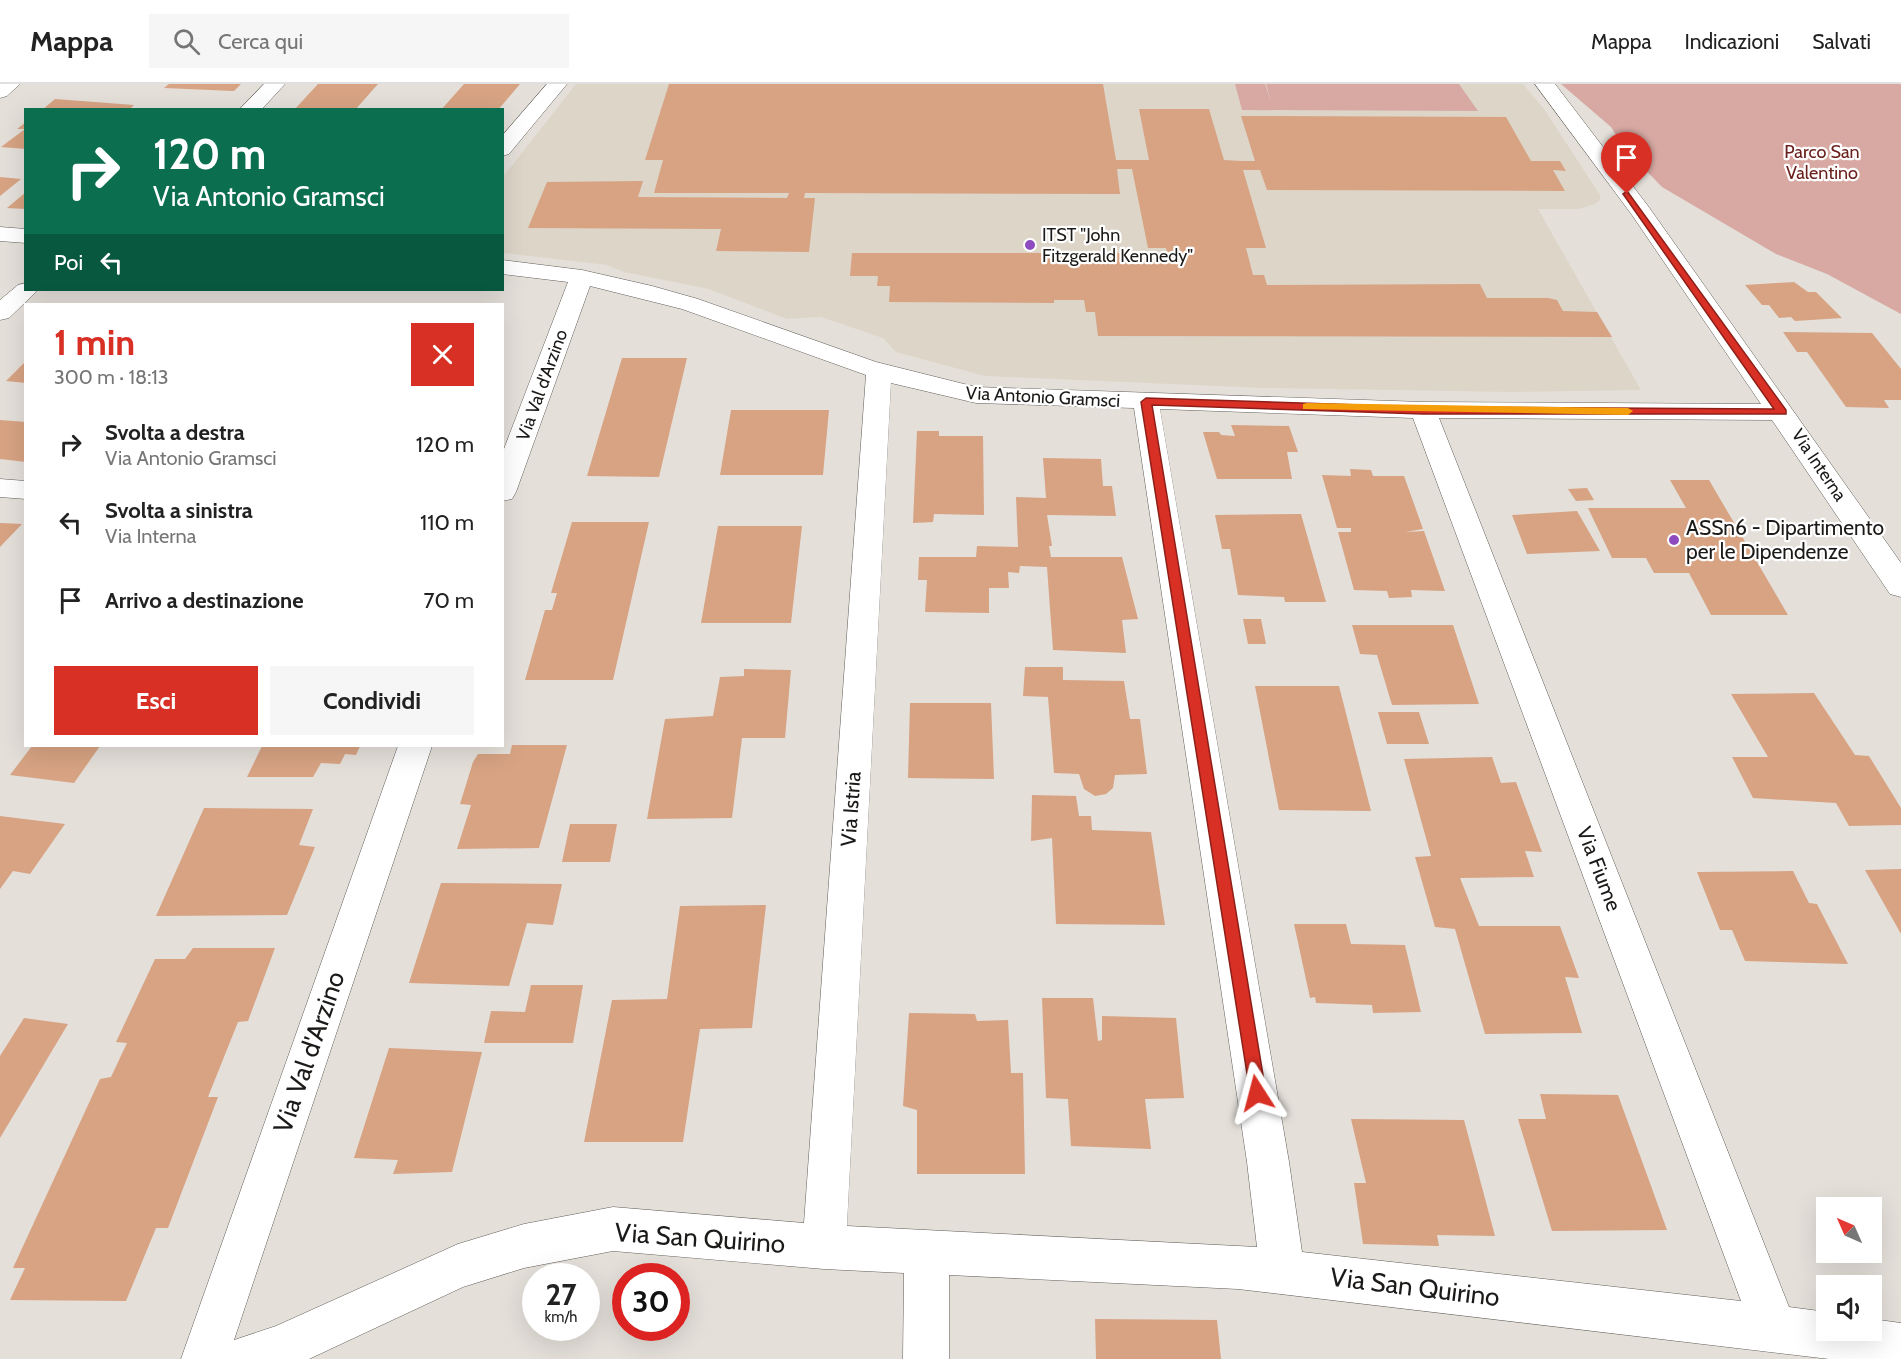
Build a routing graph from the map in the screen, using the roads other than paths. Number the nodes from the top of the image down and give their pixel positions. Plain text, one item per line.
1 (10, 84) edge
2 (275, 84) edge
3 (557, 84) edge
4 (1545, 84) edge
5 (0, 92) edge
6 (251, 108) edge
7 (504, 148) edge
8 (0, 234) edge
9 (24, 236) edge
10 (504, 267) edge
11 (582, 277) junction
12 (25, 291) edge
13 (0, 313) edge
14 (879, 372) junction
15 (1146, 402) junction
16 (1423, 410) junction
17 (1782, 412) junction
18 (504, 487) edge
19 (0, 488) edge
20 (24, 490) edge
21 (1901, 586) edge
22 (415, 747) edge
23 (824, 1246) junction
24 (927, 1253) junction
25 (1282, 1272) junction
26 (1774, 1328) junction
27 (1901, 1346) edge
28 (204, 1359) edge
29 (245, 1359) edge
30 (926, 1359) edge

1 - 5 street
2 - 6 street
3 - 7 street
4 - 17 street, Via Interna
8 - 9 street
10 - 11 street, Via Antonio Gramsci
11 - 14 street, Via Antonio Gramsci
11 - 18 street, Via Val d'Arzino
12 - 13 street
14 - 15 street, Via Antonio Gramsci
14 - 23 street, Via Istria
15 - 16 street, Via Antonio Gramsci
15 - 25 street
16 - 17 street, Via Antonio Gramsci
16 - 26 street, Via Fiume
17 - 21 street, Via Interna
19 - 20 street
22 - 28 street, Via Val d'Arzino
23 - 24 street, Via San Quirino
23 - 29 street, Via San Quirino
24 - 25 street, Via San Quirino
24 - 30 street
25 - 26 street, Via San Quirino
26 - 27 street, Via San Quirino

